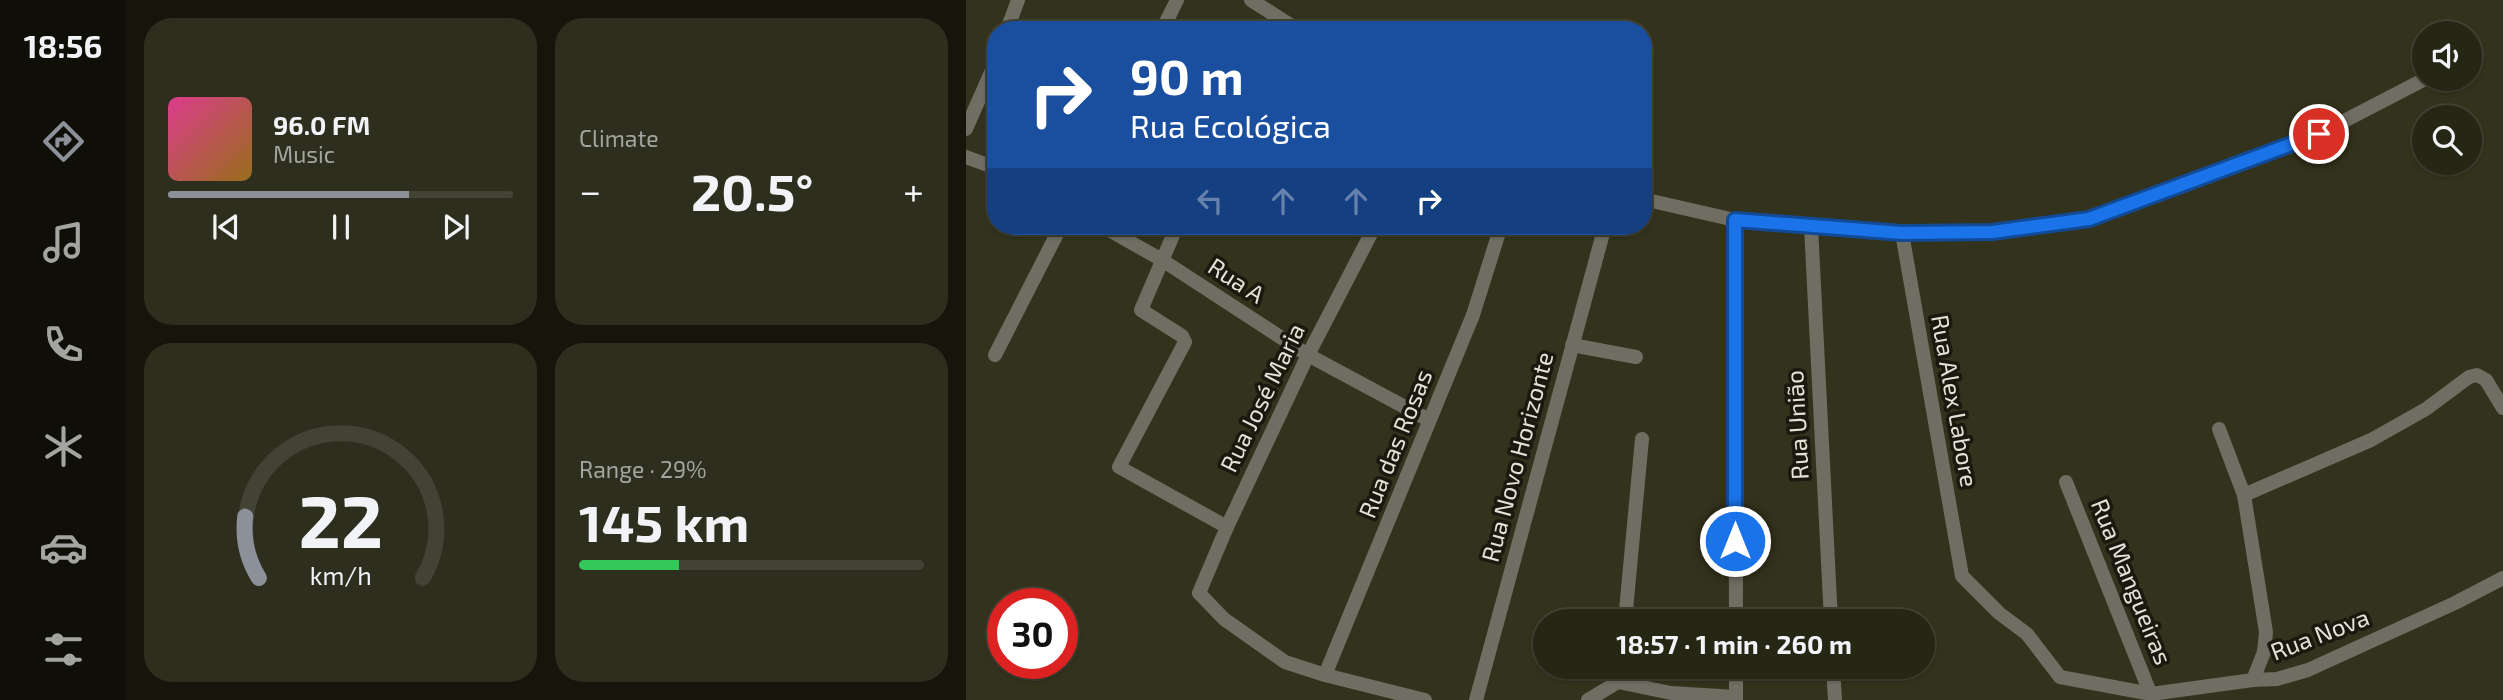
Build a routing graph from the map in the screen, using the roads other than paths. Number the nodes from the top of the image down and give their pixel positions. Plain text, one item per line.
1 (1018, 0) edge
2 (1177, 0) edge
3 (1251, 0) edge
4 (1010, 21) edge
5 (1166, 21) edge
6 (1284, 21) edge
7 (987, 82) edge
8 (2412, 86) edge
9 (966, 130) edge
10 (966, 157) edge
11 (987, 165) edge
12 (1652, 201) edge
13 (1735, 220) junction
14 (1811, 226) junction
15 (1902, 233) junction
16 (1056, 235) edge
17 (1118, 235) edge
18 (1173, 235) edge
19 (1370, 235) edge
20 (1498, 235) edge
21 (1603, 235) edge
22 (1162, 260) junction
23 (1572, 345) junction
24 (995, 355) dead end
25 (1308, 355) junction
26 (1636, 357) dead end
27 (2503, 408) edge
28 (1429, 420) junction
29 (2220, 429) dead end
30 (1642, 439) dead end
31 (2066, 482) dead end
32 (2244, 495) junction
33 (1227, 527) junction
34 (2503, 578) edge
35 (1626, 609) edge
36 (1736, 609) edge
37 (1830, 609) edge
38 (1325, 675) junction
39 (2060, 677) joint
40 (1618, 679) edge
41 (1736, 679) edge
42 (1834, 679) edge
43 (2253, 680) junction
44 (1618, 682) junction
45 (1366, 694) edge
46 (2152, 697) edge
47 (1736, 699) edge
48 (1425, 700) edge
49 (1476, 700) edge
50 (1588, 700) edge
51 (1835, 700) edge

1 - 4 street
2 - 5 street
3 - 6 street
7 - 9 street
8 - 15 street
10 - 11 street
12 - 13 street
13 - 14 street
13 - 36 street
14 - 15 street
14 - 37 street, Rua União
15 - 39 street, Rua Alex Labore
16 - 24 street
17 - 22 street, Rua A
18 - 22 street
19 - 25 street, Rua José Maria
20 - 28 street, Rua das Rosas
21 - 23 street, Rua Novo Horizonte
22 - 25 street, Rua A
22 - 33 street
23 - 26 street
23 - 49 street, Rua Novo Horizonte
25 - 28 street, Rua A
25 - 33 street, Rua José Maria
27 - 32 street
28 - 38 street, Rua das Rosas
29 - 32 street
30 - 35 street
31 - 46 street, Rua Mangueiras
32 - 43 street
33 - 38 street, Rua José Maria
34 - 43 street, Rua Nova
38 - 45 street
39 - 46 street, Rua Nova
40 - 44 street
41 - 47 street
42 - 51 street
43 - 46 street, Rua Nova
44 - 47 street
44 - 50 street
45 - 48 street

